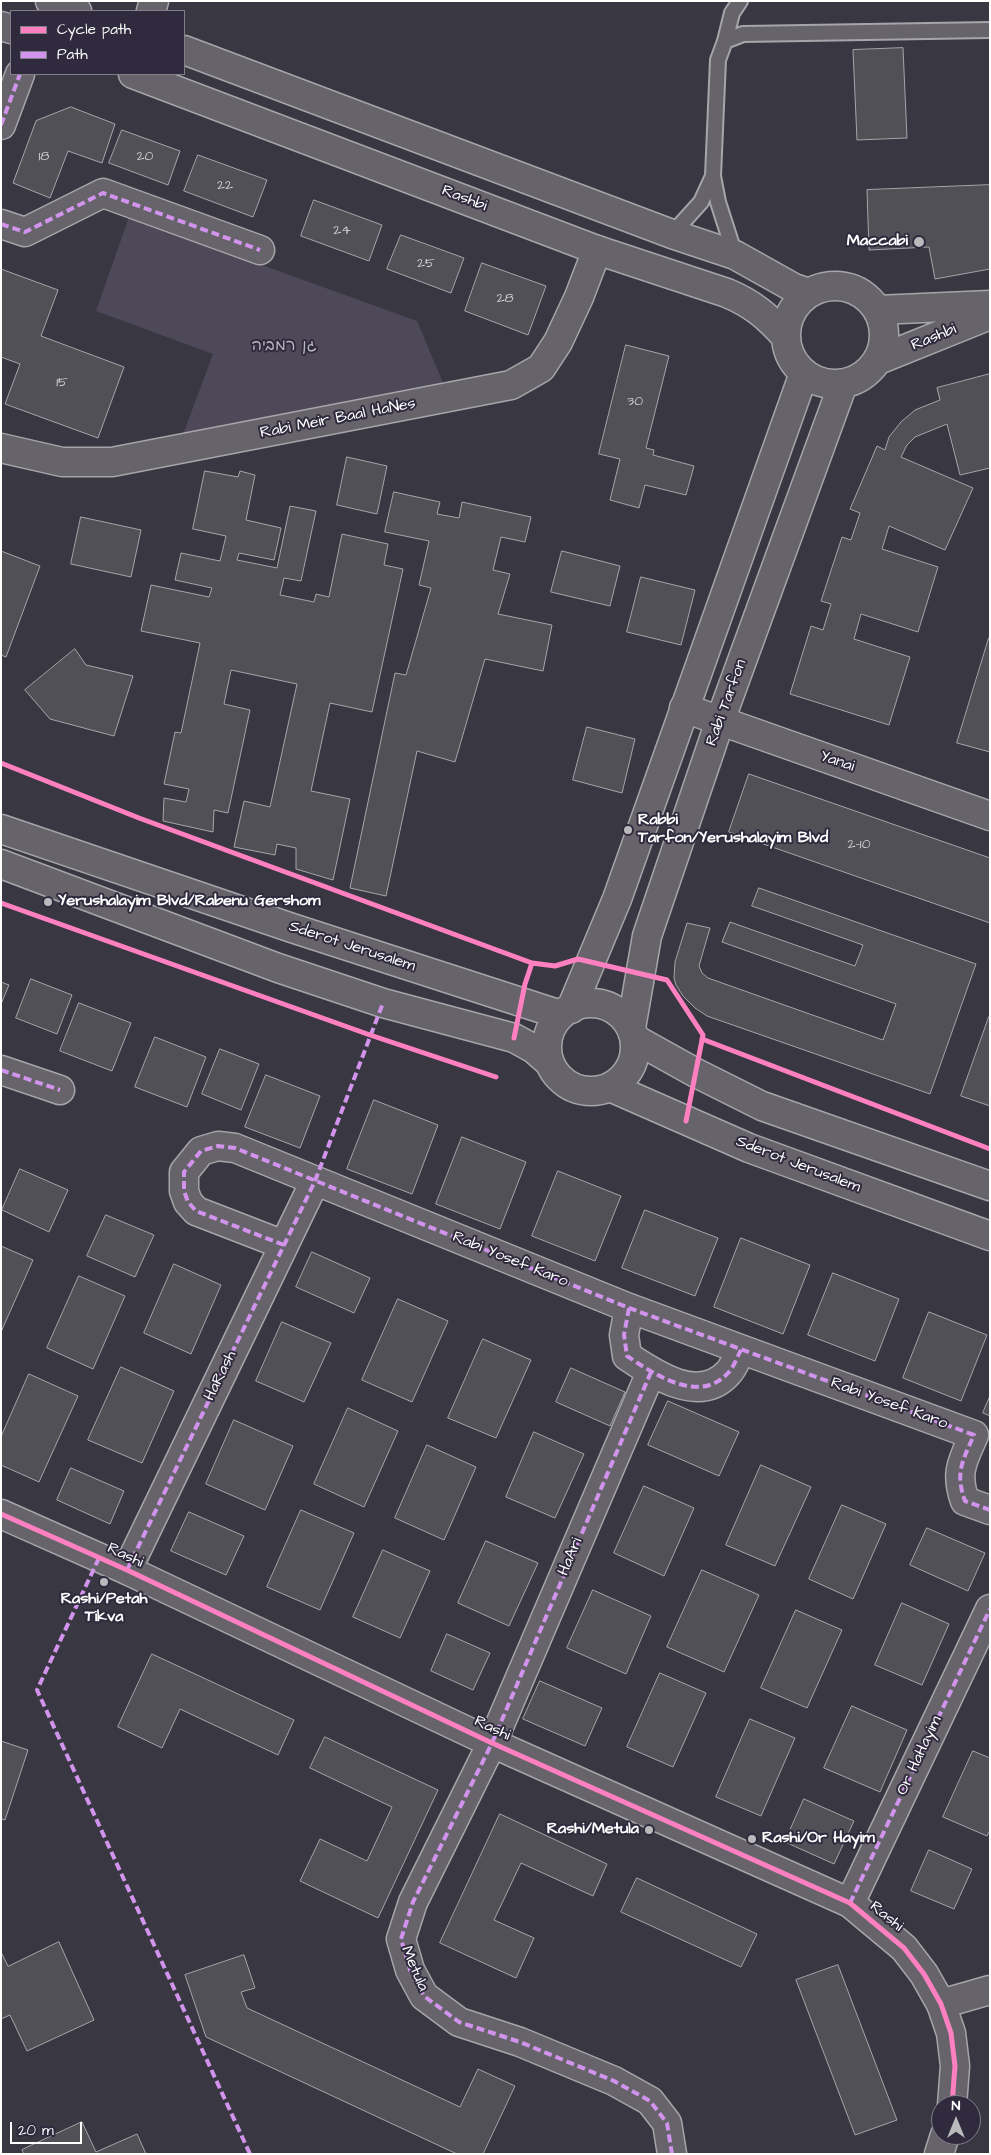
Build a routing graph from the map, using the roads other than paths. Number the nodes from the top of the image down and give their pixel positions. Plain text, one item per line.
1 (50, 1) edge
2 (740, 1) edge
3 (75, 10) edge
4 (990, 30) edge
5 (725, 41) junction
6 (185, 50) edge
7 (20, 75) edge
8 (136, 75) edge
9 (1, 125) edge
10 (713, 176) junction
11 (1, 224) edge
12 (672, 234) junction
13 (260, 250) dead end
14 (597, 250) junction
15 (735, 255) junction
16 (810, 293) junction
17 (990, 305) edge
18 (878, 310) junction
19 (990, 315) edge
20 (786, 337) junction
21 (878, 360) junction
22 (804, 373) junction
23 (843, 384) junction
24 (1, 448) edge
25 (684, 708) junction
26 (720, 721) junction
27 (990, 816) edge
28 (1, 829) edge
29 (1, 864) edge
30 (566, 1012) junction
31 (633, 1034) junction
32 (550, 1063) junction
33 (1, 1070) edge
34 (610, 1087) junction
35 (60, 1090) dead end
36 (315, 1181) junction
37 (990, 1186) edge
38 (990, 1236) edge
39 (284, 1245) junction
40 (629, 1308) junction
41 (741, 1350) junction
42 (651, 1372) junction
43 (990, 1510) edge
44 (1, 1514) edge
45 (127, 1570) junction
46 (990, 1609) edge
47 (492, 1742) junction
48 (850, 1903) junction
49 (990, 1990) edge
50 (941, 2004) junction
51 (953, 2095) edge
52 (672, 2154) edge

1 - 3 street
2 - 5 lane
4 - 5 lane
5 - 10 lane
6 - 12 street
7 - 9 street
8 - 14 street, Rashbi
10 - 12 lane
10 - 15 lane
11 - 13 street
12 - 15 street
14 - 20 street, Rashbi
14 - 24 street, Rabi Meir Baal HaNes
15 - 16 street
16 - 18 street
16 - 20 street
17 - 18 street, Rashbi
18 - 21 street
19 - 21 street, Rashbi
20 - 22 street
21 - 23 street
22 - 23 street
22 - 25 street
23 - 26 street, Rabi Tarfon
25 - 26 street, Yanai
25 - 30 street
26 - 27 street, Yanai
26 - 31 street, Rabi Tarfon
28 - 30 street, Sderot Jerusalem
29 - 32 street
30 - 31 street
30 - 32 street
31 - 34 street
31 - 37 street
32 - 34 street
33 - 35 street
34 - 38 street, Sderot Jerusalem
36 - 39 street, HaRash
36 - 39 street, Rabi Yosef Karo
36 - 40 street, Rabi Yosef Karo
39 - 45 street, HaRash
40 - 41 street, Rabi Yosef Karo
40 - 42 street
41 - 42 street
41 - 43 street, Rabi Yosef Karo
42 - 47 street, HaAri
44 - 45 street, Rashi
45 - 47 street, Rashi
46 - 48 street, Or HaHayim
47 - 48 street, Rashi
47 - 52 street, Metula
48 - 50 street, Rashi
49 - 50 street
50 - 51 street, Rashi

